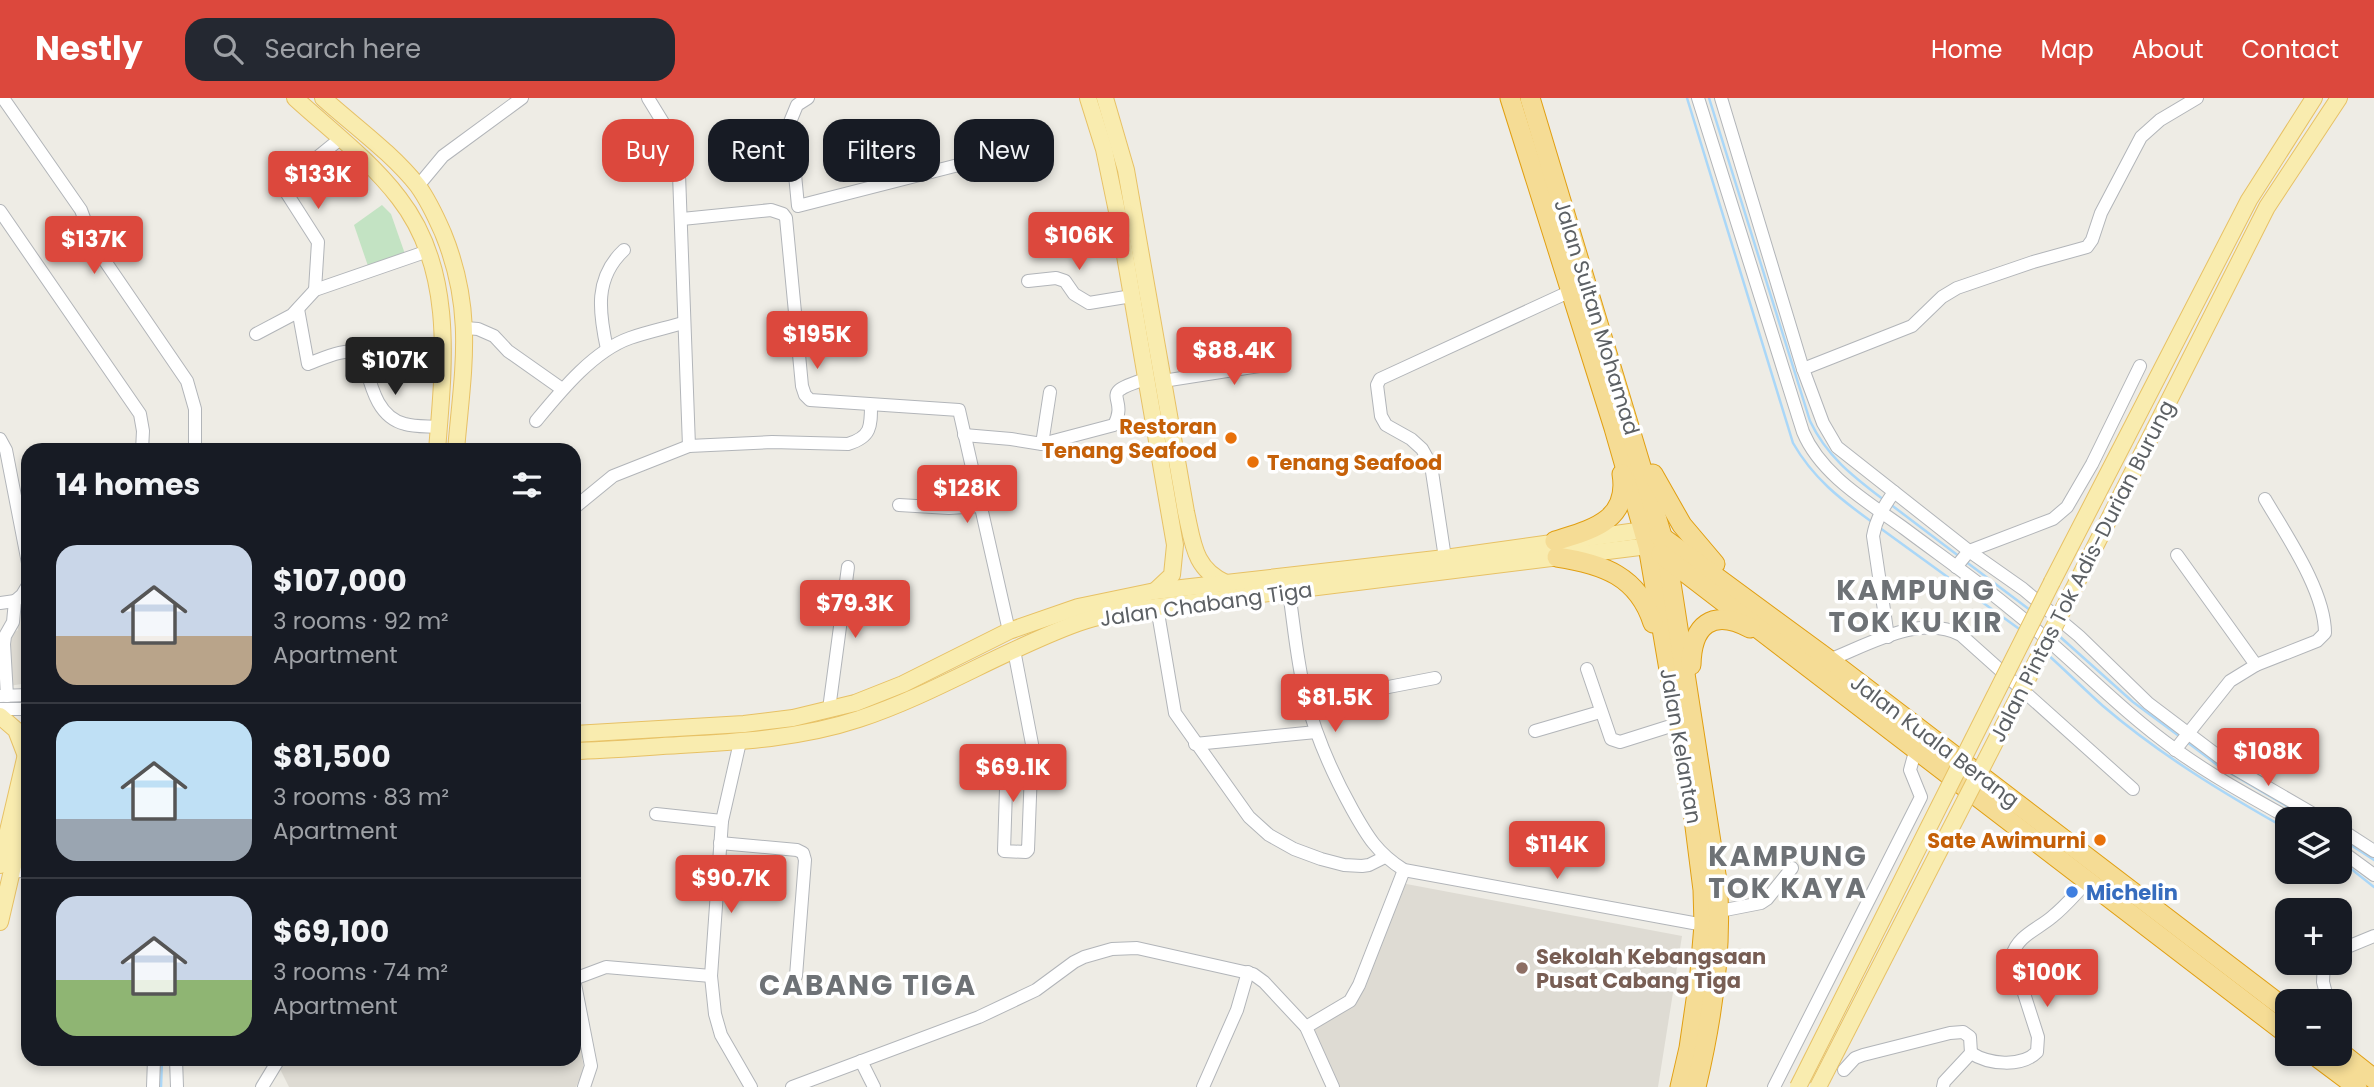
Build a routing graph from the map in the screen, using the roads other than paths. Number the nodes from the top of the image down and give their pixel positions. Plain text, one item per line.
1 (3, 98) edge
2 (295, 98) edge
3 (323, 98) edge
4 (522, 98) edge
5 (649, 98) edge
6 (808, 98) edge
7 (1088, 98) edge
8 (1105, 98) edge
9 (1510, 98) edge
10 (1530, 98) edge
11 (1698, 98) edge
12 (1721, 98) edge
13 (2197, 98) edge
14 (2314, 98) edge
15 (2339, 98) edge
16 (340, 139) junction
17 (954, 166) edge
18 (418, 186) junction
19 (0, 211) edge
20 (682, 219) junction
21 (624, 250) dead end
22 (428, 251) junction
23 (1028, 281) dead end
24 (315, 290) junction
25 (1571, 291) junction
26 (1132, 296) junction
27 (298, 309) junction
28 (683, 323) junction
29 (466, 328) junction
30 (256, 334) dead end
31 (607, 349) junction
32 (1268, 351) dead end
33 (2140, 366) dead end
34 (1803, 369) junction
35 (1146, 379) junction
36 (1163, 381) junction
37 (562, 389) junction
38 (1049, 392) dead end
39 (1623, 402) junction
40 (871, 405) junction
41 (536, 421) dead end
42 (439, 427) junction
43 (1614, 428) junction
44 (964, 435) junction
45 (0, 439) edge
46 (142, 443) edge
47 (195, 443) edge
48 (438, 443) edge
49 (457, 443) edge
50 (1042, 444) junction
51 (689, 446) junction
52 (1170, 464) junction
53 (2265, 499) dead end
54 (1888, 501) junction
55 (581, 502) edge
56 (899, 505) dead end
57 (980, 506) junction
58 (21, 527) edge
59 (1652, 538) junction
60 (1556, 549) junction
61 (2177, 555) dead end
62 (1667, 557) junction
63 (1445, 558) junction
64 (1962, 559) junction
65 (848, 567) dead end
66 (1226, 583) junction
67 (1289, 592) junction
68 (21, 596) edge
69 (1745, 597) junction
70 (1156, 599) junction
71 (15, 601) junction
72 (836, 602) dead end
73 (0, 603) edge
74 (1009, 631) junction
75 (1888, 637) junction
76 (1014, 650) junction
77 (1790, 652) junction
78 (1829, 660) junction
79 (2256, 665) junction
80 (1667, 667) junction
81 (1587, 669) dead end
82 (1435, 678) dead end
83 (1305, 692) junction
84 (4, 696) edge
85 (1690, 703) junction
86 (0, 709) edge
87 (21, 709) edge
88 (826, 710) junction
89 (1600, 712) junction
90 (0, 716) edge
91 (1677, 724) junction
92 (1535, 731) dead end
93 (1316, 732) junction
94 (581, 734) edge
95 (21, 740) edge
96 (2182, 741) junction
97 (740, 742) junction
98 (1195, 744) junction
99 (1916, 748) junction
100 (581, 751) edge
101 (1031, 766) junction
102 (2133, 789) dead end
103 (21, 802) edge
104 (2301, 807) edge
105 (2275, 811) edge
106 (656, 814) dead end
107 (722, 821) junction
108 (21, 833) edge
109 (2352, 837) edge
110 (720, 843) junction
111 (2374, 851) edge
112 (1385, 857) junction
113 (2352, 859) edge
114 (1792, 868) dead end
115 (13, 869) edge
116 (1404, 870) junction
117 (2374, 875) edge
118 (2089, 880) junction
119 (1720, 911) junction
120 (0, 922) edge
121 (1704, 925) junction
122 (2374, 936) edge
123 (2194, 937) junction
124 (2352, 945) edge
125 (1248, 972) junction
126 (710, 975) junction
127 (581, 976) edge
128 (796, 976) dead end
129 (2233, 992) junction
130 (2275, 1001) edge
131 (581, 1015) edge
132 (2275, 1025) edge
133 (1306, 1027) junction
134 (1971, 1053) junction
135 (861, 1061) junction
136 (154, 1066) edge
137 (176, 1066) edge
138 (275, 1066) edge
139 (2335, 1066) edge
140 (2347, 1066) edge
141 (1844, 1070) dead end
142 (2374, 1079) edge
143 (153, 1087) edge
144 (177, 1087) edge
145 (262, 1087) edge
146 (584, 1087) edge
147 (751, 1087) edge
148 (792, 1087) edge
149 (874, 1087) edge
150 (1203, 1087) edge
151 (1333, 1087) edge
152 (1680, 1087) edge
153 (1696, 1087) edge
154 (1774, 1087) edge
155 (1798, 1087) edge
156 (1818, 1087) edge
157 (1943, 1087) edge
158 (2357, 1087) edge

1 - 47 street
2 - 16 main road
3 - 18 main road
4 - 18 street
5 - 20 street
6 - 17 street
7 - 26 main road
8 - 36 main road
9 - 25 highway, Jalan Sultan Mohamad
10 - 39 highway, Jalan Sultan Mohamad
11 - 54 street
12 - 34 street
13 - 34 street
14 - 155 main road, Jalan Pintas Tok Adis-Durian Burung, bridge
15 - 156 main road, Jalan Pintas Tok Adis-Durian Burung, bridge
16 - 22 main road
16 - 24 street
18 - 29 main road
19 - 46 street
20 - 28 street
20 - 40 street
21 - 31 street
22 - 24 street
22 - 42 main road
23 - 26 street
24 - 27 street
25 - 43 highway, Jalan Sultan Mohamad
25 - 63 street
26 - 35 main road
27 - 30 street
27 - 42 street
28 - 31 street
28 - 51 street
29 - 37 street
29 - 49 main road
31 - 37 street
32 - 36 street
33 - 64 street
34 - 54 street
35 - 50 street
35 - 52 main road
36 - 52 main road
37 - 41 street
38 - 50 street
39 - 59 highway, Jalan Sultan Mohamad
39 - 69 highway
40 - 44 street
40 - 51 street
42 - 48 main road
43 - 59 highway, Jalan Sultan Mohamad
43 - 60 highway
44 - 50 street
44 - 57 street
45 - 58 street
51 - 55 street
52 - 66 main road
52 - 70 main road
53 - 79 street
54 - 64 street
54 - 64 street
54 - 75 street
56 - 57 street
57 - 74 street
59 - 60 main road, Jalan Chabang Tiga
59 - 62 highway, Jalan Kelantan
59 - 69 highway, Jalan Kuala Berang
59 - 80 highway, Jalan Kelantan
60 - 63 main road, Jalan Chabang Tiga
60 - 67 main road, Jalan Chabang Tiga
60 - 80 highway
61 - 79 street
62 - 77 highway, Jalan Kuala Berang
62 - 85 highway, Jalan Kelantan
63 - 66 main road, Jalan Chabang Tiga
64 - 96 street
64 - 96 street
65 - 88 street
66 - 70 main road, Jalan Chabang Tiga
67 - 70 main road, Jalan Chabang Tiga
67 - 83 street
68 - 71 street
69 - 78 highway, Jalan Kuala Berang
70 - 74 main road, Jalan Chabang Tiga
70 - 76 main road, Jalan Chabang Tiga
70 - 98 street
71 - 73 street
71 - 84 street
72 - 88 street
74 - 88 main road, Jalan Chabang Tiga
75 - 78 street
75 - 102 street
76 - 97 main road, Jalan Chabang Tiga
76 - 101 street
77 - 85 highway
77 - 99 highway, Jalan Kuala Berang
78 - 123 highway, Jalan Kuala Berang
79 - 96 street
80 - 91 highway, Jalan Kelantan
81 - 89 street
82 - 83 street
83 - 93 street
85 - 119 highway, Jalan Kelantan
86 - 87 street
88 - 94 main road, Jalan Chabang Tiga
89 - 91 street
89 - 92 street
90 - 95 main road
91 - 121 highway, Jalan Kelantan
93 - 98 street
93 - 112 street
96 - 104 street
96 - 105 street
97 - 100 main road, Jalan Chabang Tiga
97 - 107 street
98 - 112 street
99 - 118 highway, Jalan Kuala Berang
99 - 154 street
101 - 101 street
103 - 115 main road
106 - 107 street
107 - 110 street
108 - 115 main road
109 - 111 street
110 - 126 street
110 - 128 street
112 - 116 street
113 - 117 street
114 - 119 street
115 - 120 main road
116 - 121 street
116 - 133 street
118 - 129 highway, Jalan Kuala Berang
118 - 134 street
119 - 153 highway, Jalan Kelantan
121 - 152 highway, Jalan Kelantan
122 - 124 street
123 - 129 highway
123 - 130 highway, Jalan Kuala Berang
125 - 133 street
125 - 135 street
125 - 150 street
126 - 127 street
126 - 147 street
129 - 132 highway, Jalan Kuala Berang
131 - 146 street
133 - 151 street
134 - 141 street
134 - 157 street
135 - 148 street
135 - 149 street
136 - 143 street
137 - 144 street
138 - 145 street
139 - 158 highway
140 - 142 highway

